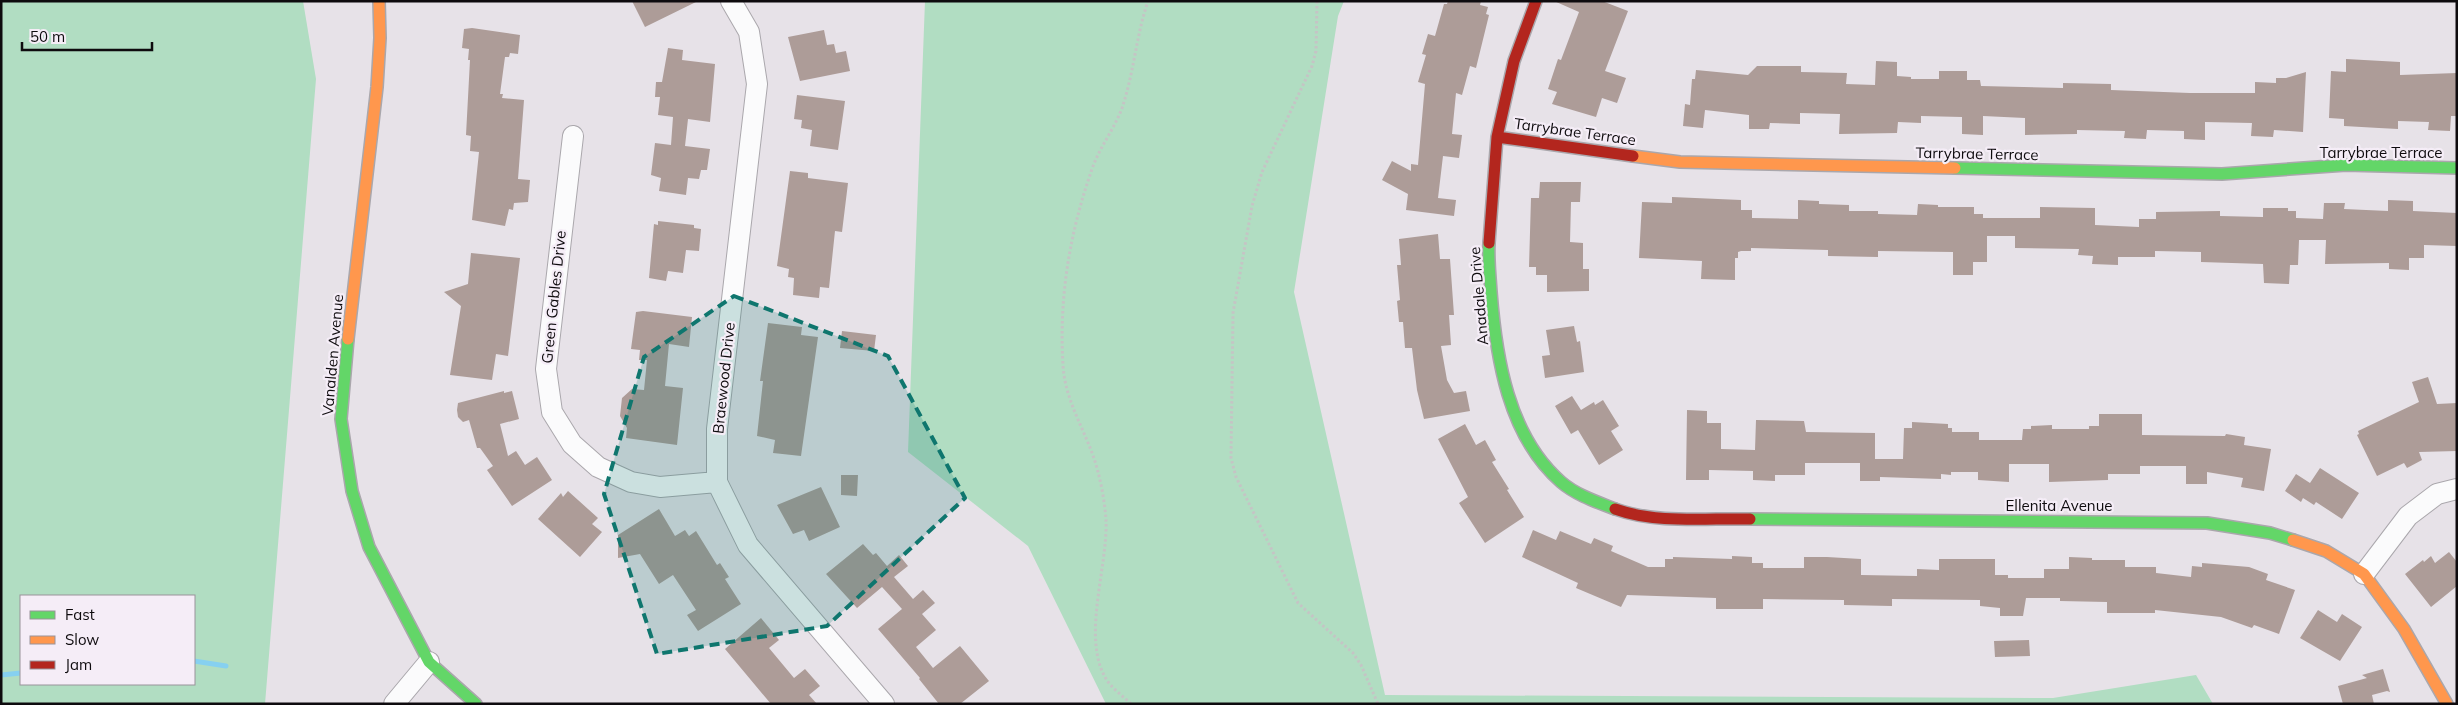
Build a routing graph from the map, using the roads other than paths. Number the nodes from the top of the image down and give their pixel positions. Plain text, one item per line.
1 (379, 1) edge
2 (731, 1) edge
3 (1536, 1) edge
4 (573, 136) dead end
5 (1497, 137) junction
6 (2457, 168) edge
7 (718, 482) junction
8 (2457, 489) edge
9 (1592, 500) joint
10 (2364, 574) junction
11 (429, 662) junction
12 (394, 704) edge
13 (476, 704) edge
14 (884, 704) edge
15 (2447, 704) edge

1 - 11 street, Vanalden Avenue
2 - 7 street, Braewood Drive
3 - 5 street, Anadale Drive
4 - 7 street, Green Gables Drive
5 - 6 street, Tarrybrae Terrace
5 - 9 street, Anadale Drive
7 - 14 street, Braewood Drive
8 - 10 street
9 - 10 street, Ellenita Avenue
10 - 15 street, Ellenita Avenue
11 - 12 street
11 - 13 street, Vanalden Avenue

